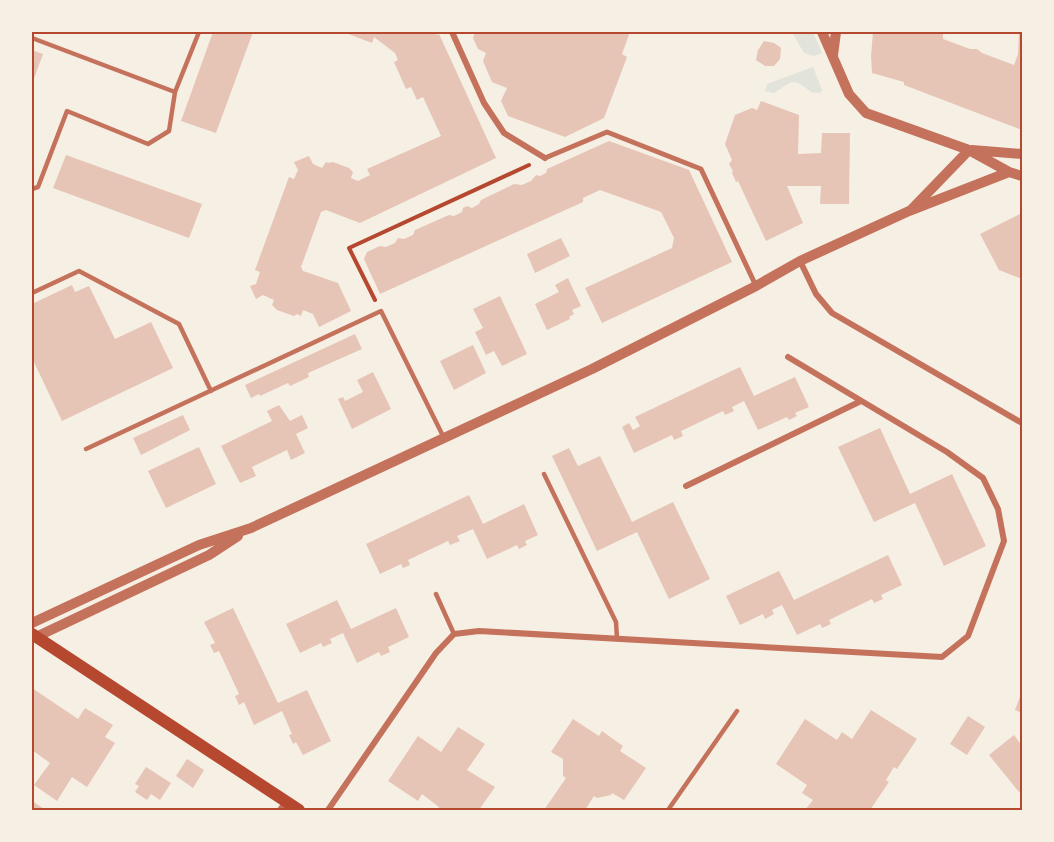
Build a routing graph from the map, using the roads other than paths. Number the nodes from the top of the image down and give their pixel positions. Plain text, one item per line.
1 (199, 32) edge
2 (452, 32) edge
3 (822, 32) edge
4 (836, 32) edge
5 (32, 38) edge
6 (832, 55) junction
7 (175, 92) junction
8 (969, 150) junction
9 (1023, 154) edge
10 (545, 158) joint
11 (1009, 172) junction
12 (1023, 176) edge
13 (32, 189) edge
14 (909, 211) junction
15 (800, 261) junction
16 (756, 286) junction
17 (32, 293) edge
18 (788, 357) dead end
19 (211, 390) junction
20 (861, 401) junction
21 (1023, 423) edge
22 (444, 438) junction
23 (86, 449) dead end
24 (544, 474) dead end
25 (686, 486) dead end
26 (251, 528) junction
27 (436, 594) dead end
28 (32, 623) edge
29 (454, 634) junction
30 (34, 635) edge
31 (617, 639) junction
32 (737, 711) dead end
33 (283, 806) edge
34 (299, 810) edge
35 (328, 810) edge
36 (668, 810) edge

1 - 7 lane
2 - 10 street
3 - 6 street
4 - 6 street
5 - 7 lane
6 - 8 street
7 - 13 lane
8 - 9 street
8 - 11 street
8 - 14 street
10 - 16 street
11 - 12 street
11 - 14 street
14 - 15 street
15 - 16 street
15 - 21 street
16 - 22 street
17 - 19 lane
18 - 20 street
19 - 22 lane
19 - 23 lane
20 - 25 street
20 - 31 street
22 - 26 street
24 - 31 lane
26 - 28 street
26 - 30 street
27 - 29 lane
29 - 31 street
29 - 35 street
30 - 33 main road
32 - 36 lane
33 - 34 main road

